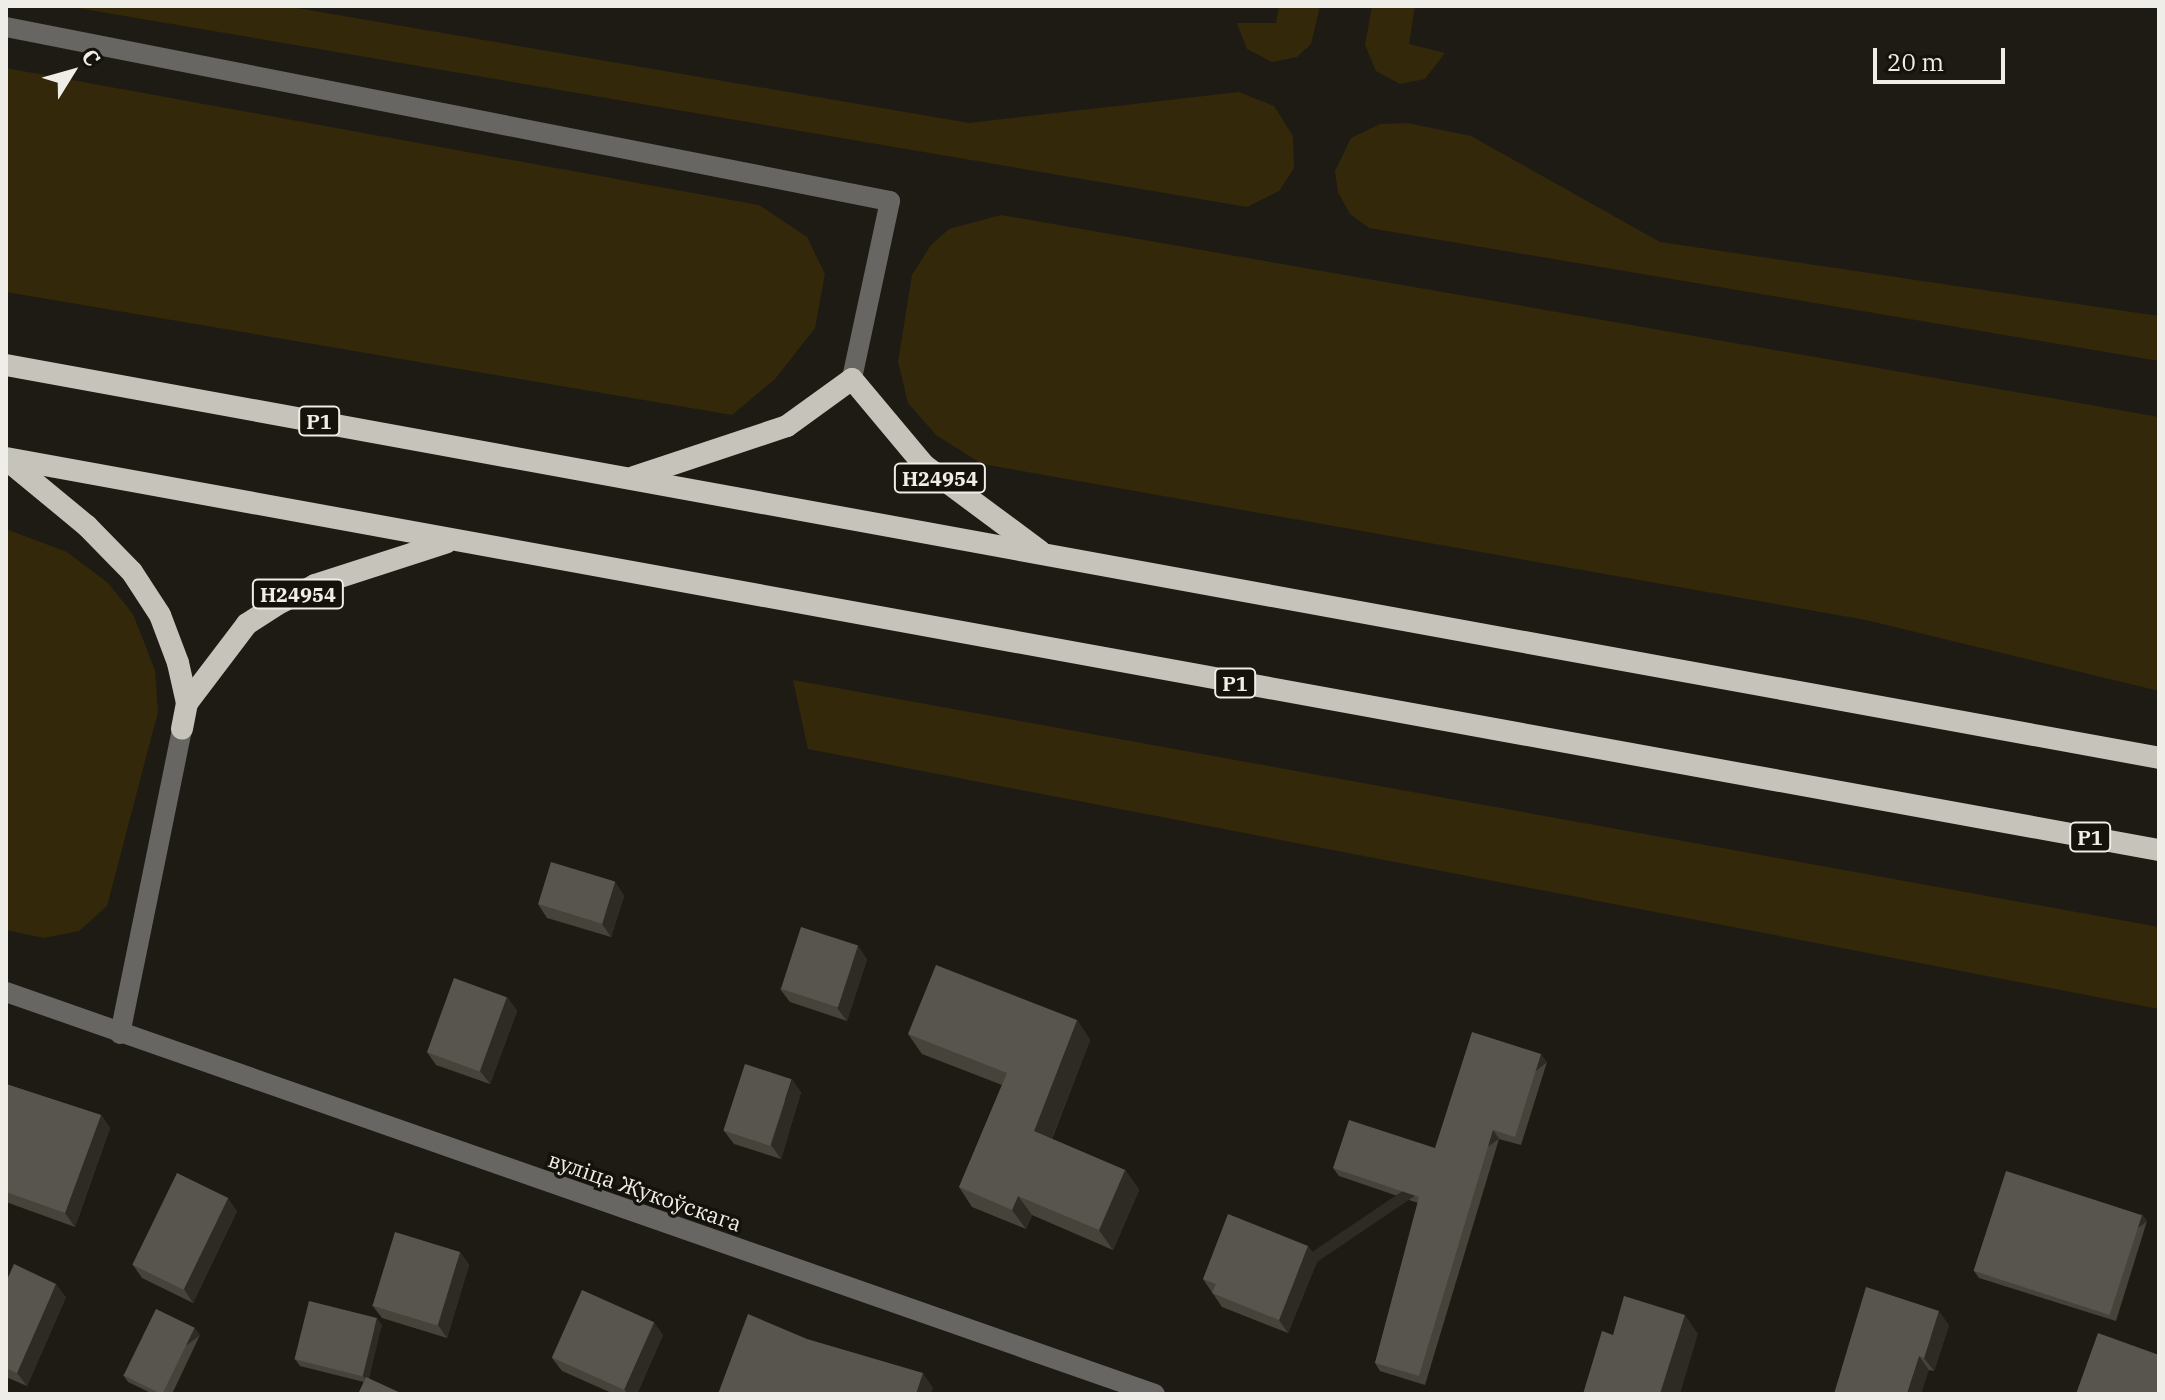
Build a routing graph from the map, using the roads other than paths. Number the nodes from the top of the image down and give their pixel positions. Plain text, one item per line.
1 (6, 27) edge
2 (6, 365) edge
3 (852, 379) junction
4 (6, 459) edge
5 (632, 478) junction
6 (448, 542) junction
7 (1048, 556) junction
8 (187, 703) junction
9 (182, 729) joint
10 (2159, 758) edge
11 (2159, 850) edge
12 (6, 992) edge
13 (120, 1034) junction
14 (1155, 1394) edge

1 - 3 street
2 - 5 highway, Р1
3 - 5 highway
3 - 7 highway, Н24954
4 - 6 highway, Р1
4 - 8 highway, Н24954
5 - 7 highway, Р1
6 - 8 highway, Н24954
6 - 11 highway, Р1
7 - 10 highway, Р1
8 - 9 highway, Н24954
9 - 13 street, Н24954
12 - 13 street, вуліца Жукоўскага
13 - 14 street, вуліца Жукоўскага

